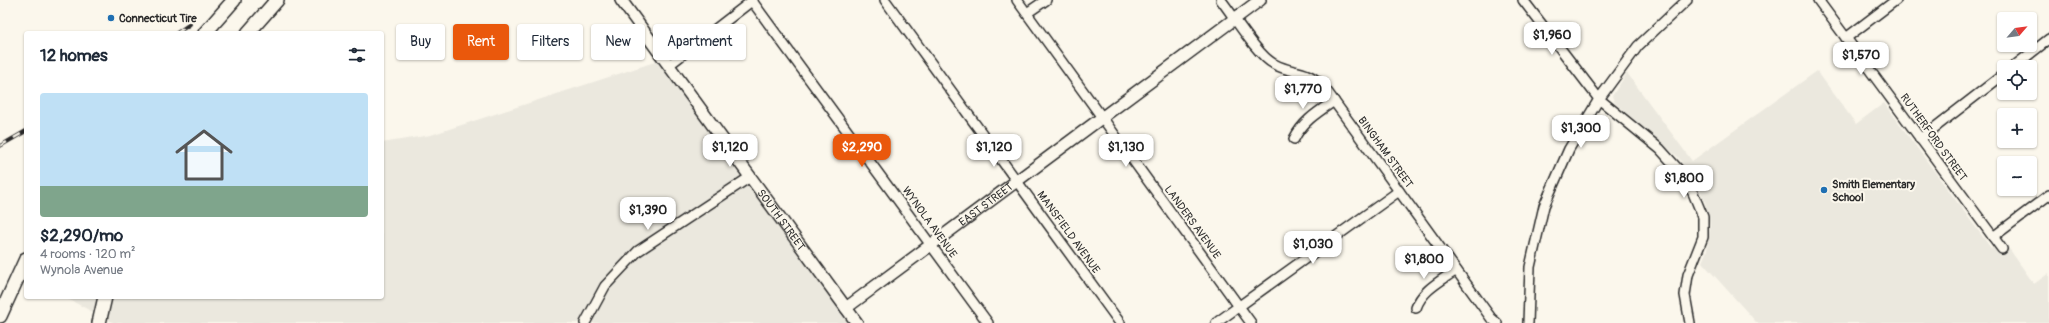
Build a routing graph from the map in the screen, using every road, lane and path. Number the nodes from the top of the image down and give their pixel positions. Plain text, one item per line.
1 (234, 0) edge
2 (277, 0) edge
3 (621, 0) edge
4 (752, 0) edge
5 (885, 0) edge
6 (1017, 0) edge
7 (1046, 0) edge
8 (1221, 0) edge
9 (1260, 0) edge
10 (1523, 0) edge
11 (1687, 0) edge
12 (1818, 0) edge
13 (1896, 0) edge
14 (1027, 13) junction
15 (1235, 18) junction
16 (207, 31) edge
17 (250, 31) edge
18 (1846, 38) junction
19 (2049, 39) edge
20 (2022, 60) edge
21 (669, 66) junction
22 (1997, 79) edge
23 (1598, 99) junction
24 (1334, 101) junction
25 (1102, 117) junction
26 (1294, 139) dead end
27 (1920, 139) junction
28 (750, 177) junction
29 (1017, 181) junction
30 (1399, 191) junction
31 (2049, 195) edge
32 (1993, 237) junction
33 (931, 244) junction
34 (2002, 250) dead end
35 (24, 263) edge
36 (1456, 270) junction
37 (105, 299) edge
38 (1239, 306) junction
39 (846, 308) junction
40 (1416, 308) dead end
41 (0, 316) edge
42 (99, 323) edge
43 (585, 323) edge
44 (857, 323) edge
45 (988, 323) edge
46 (1120, 323) edge
47 (1216, 323) edge
48 (1251, 323) edge
49 (1497, 323) edge
50 (1528, 323) edge
51 (1690, 323) edge

1 - 16 highway
2 - 17 highway
3 - 21 main road, SOUTH STREET
4 - 21 street
4 - 33 street, WYNOLA AVENUE
5 - 29 street, MANSFIELD AVENUE
6 - 14 street, LANDERS AVENUE
7 - 14 street
8 - 15 street, BINGHAM STREET
9 - 15 main road, EAST STREET
10 - 23 street
11 - 23 street
12 - 18 street, RUTHERFORD STREET
13 - 18 street
14 - 25 street, LANDERS AVENUE
15 - 24 street, BINGHAM STREET
15 - 25 main road, EAST STREET
18 - 27 street, RUTHERFORD STREET
19 - 20 street
21 - 28 main road, SOUTH STREET
22 - 27 street
23 - 50 street
23 - 51 street
24 - 26 street
24 - 30 street, BINGHAM STREET
25 - 29 main road, EAST STREET
25 - 38 street, LANDERS AVENUE
27 - 32 street, RUTHERFORD STREET
28 - 39 main road, SOUTH STREET
28 - 43 street
29 - 33 main road, EAST STREET
29 - 46 street, MANSFIELD AVENUE
30 - 36 street, BINGHAM STREET
30 - 38 street
31 - 32 street
32 - 34 street, RUTHERFORD STREET
33 - 39 main road, EAST STREET
33 - 45 street, WYNOLA AVENUE
35 - 41 highway
36 - 40 street
36 - 49 street, BINGHAM STREET
37 - 42 highway
38 - 47 street
38 - 48 street, LANDERS AVENUE
39 - 44 main road, SOUTH STREET

